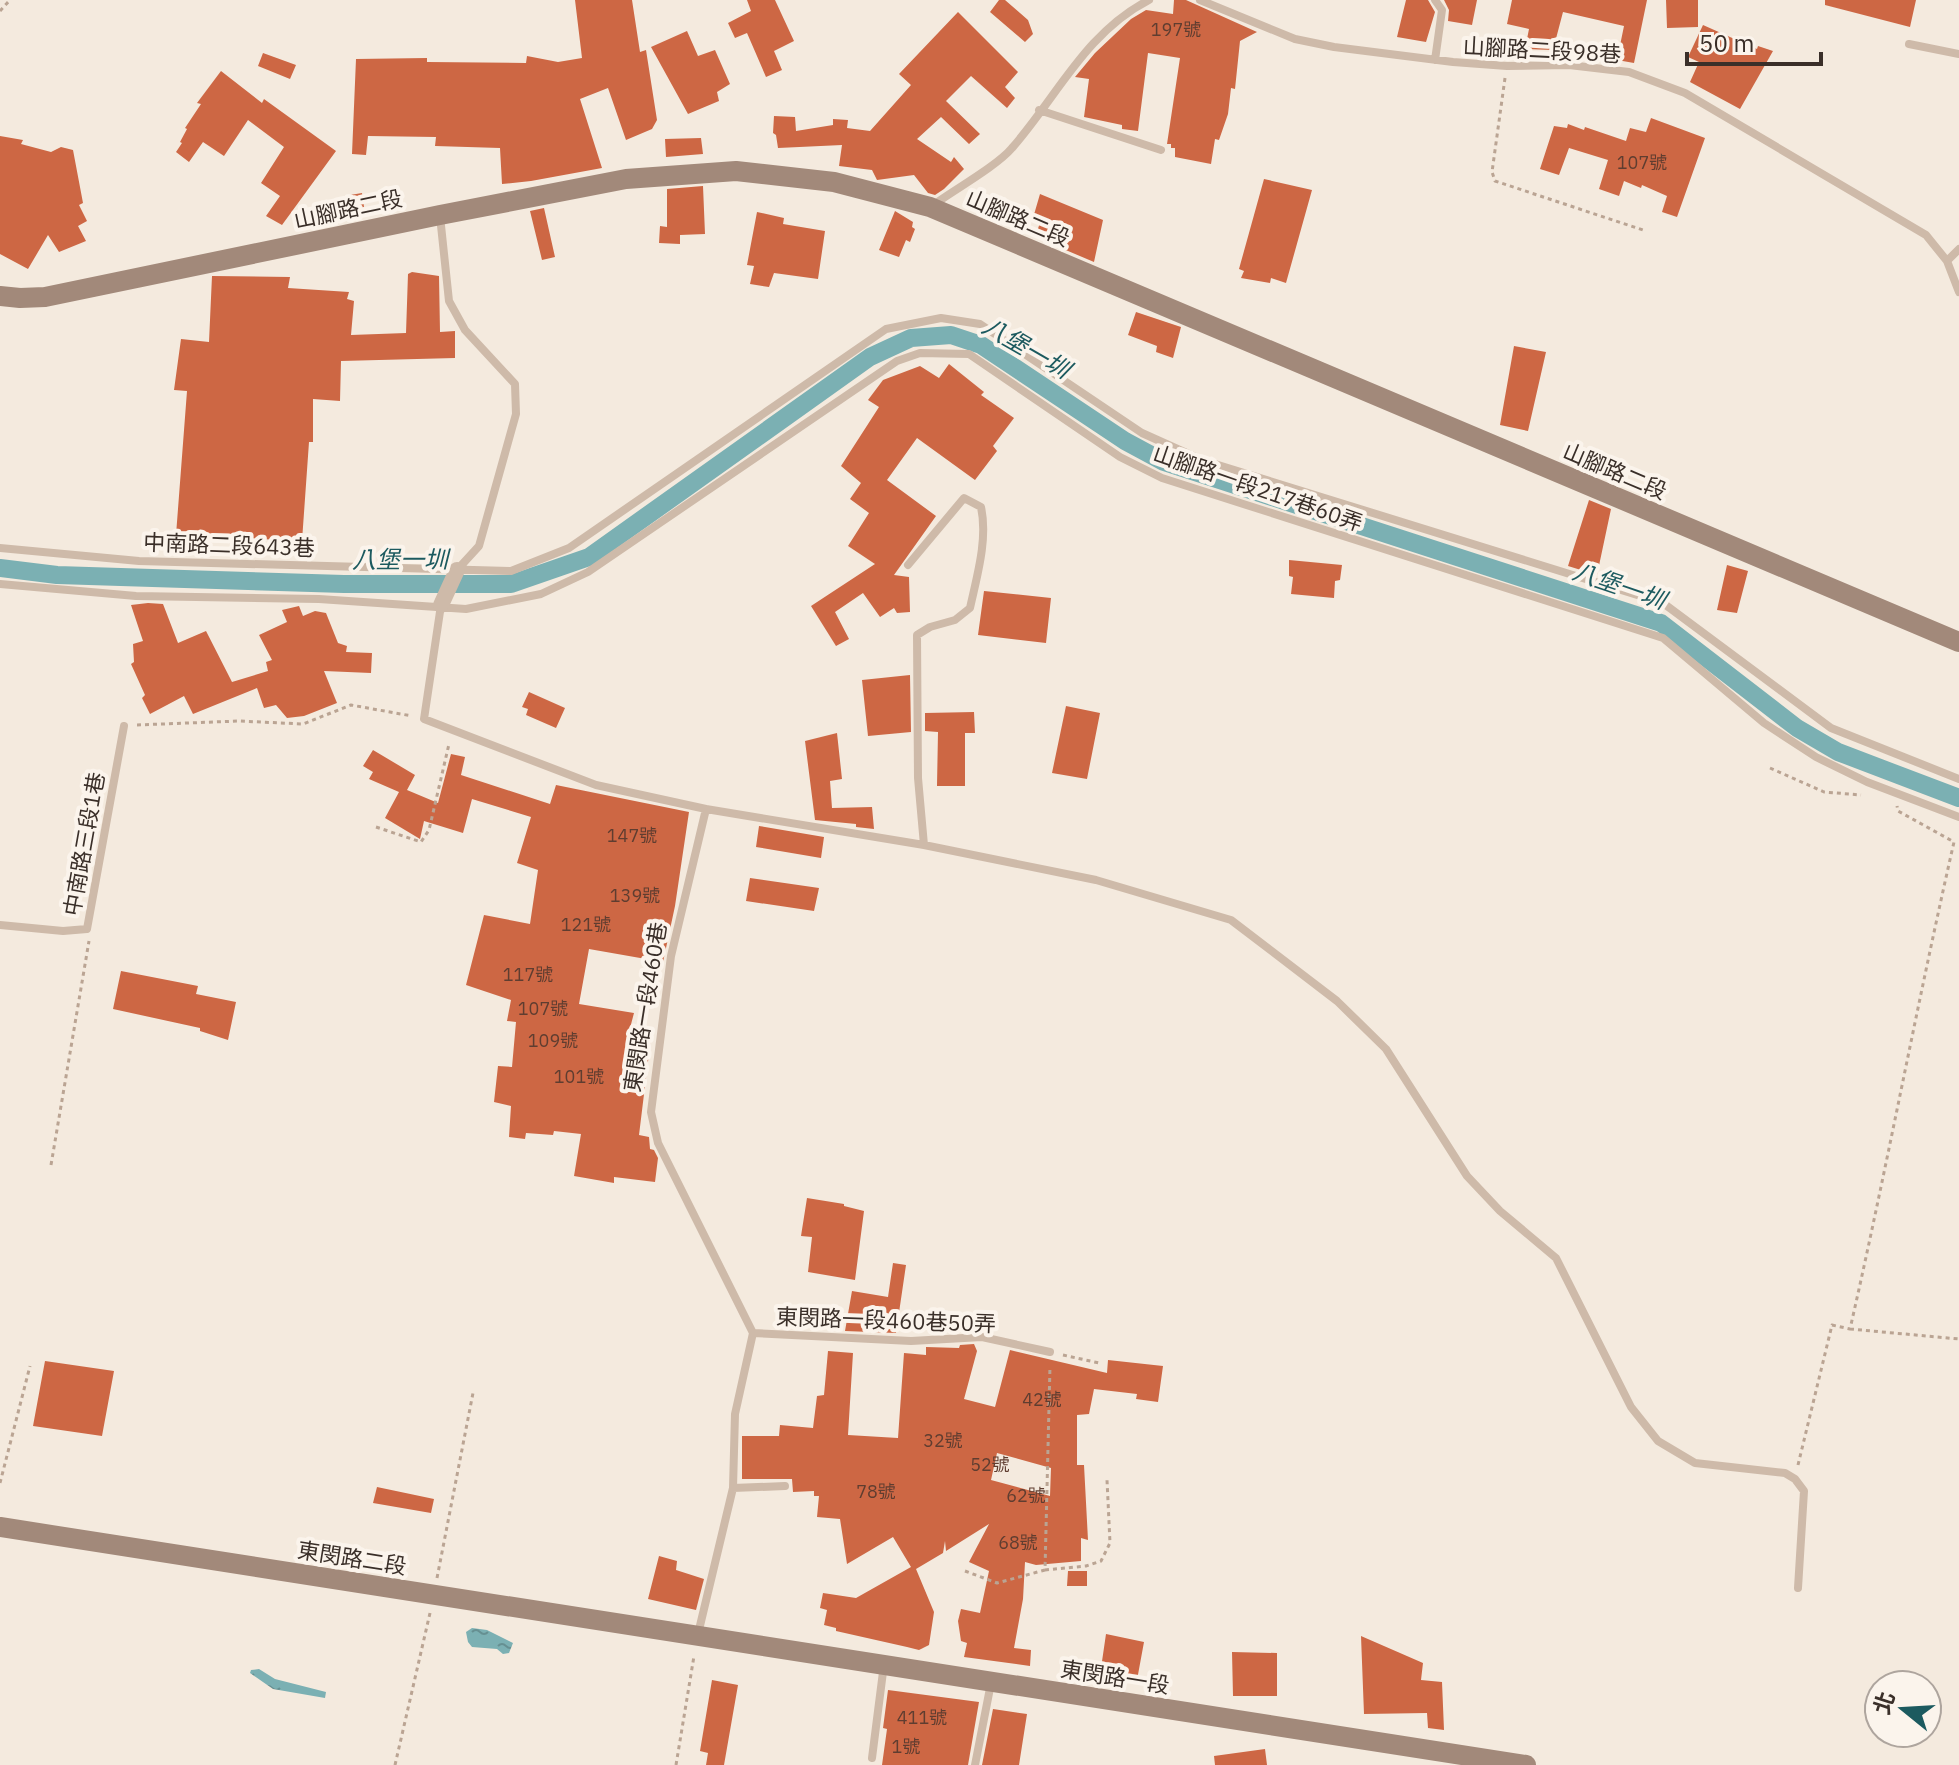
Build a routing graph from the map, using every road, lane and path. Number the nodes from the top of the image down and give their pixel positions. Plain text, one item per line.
1 (10, 0) edge
2 (1149, 0) edge
3 (1200, 0) edge
4 (1435, 0) edge
5 (0, 11) edge
6 (1909, 44) dead end
7 (1959, 54) edge
8 (1435, 60) junction
9 (1507, 66) junction
10 (1039, 110) junction
11 (1161, 150) dead end
12 (930, 207) junction
13 (440, 215) junction
14 (1646, 231) dead end
15 (1959, 249) edge
16 (1947, 261) junction
17 (1959, 292) edge
18 (0, 296) edge
19 (0, 548) edge
20 (908, 565) dead end
21 (457, 570) junction
22 (0, 584) edge
23 (441, 605) junction
24 (1959, 642) edge
25 (424, 719) junction
26 (124, 726) joint
27 (453, 729) junction
28 (1770, 768) dead end
29 (1959, 779) edge
30 (1894, 792) junction
31 (1862, 794) dead end
32 (706, 809) junction
33 (1959, 817) edge
34 (376, 827) dead end
35 (924, 845) junction
36 (0, 925) edge
37 (87, 929) junction
38 (51, 1165) dead end
39 (1850, 1329) junction
40 (753, 1333) junction
41 (1959, 1339) edge
42 (1050, 1352) junction
43 (1099, 1363) dead end
44 (30, 1366) dead end
45 (1795, 1479) junction
46 (1107, 1480) dead end
47 (0, 1483) edge
48 (785, 1486) dead end
49 (733, 1488) junction
50 (0, 1527) edge
51 (1045, 1570) junction
52 (965, 1571) dead end
53 (1798, 1588) dead end
54 (697, 1636) junction
55 (884, 1664) junction
56 (991, 1682) junction
57 (872, 1758) dead end
58 (676, 1765) edge
59 (975, 1765) edge
60 (1526, 1765) edge

1 - 5 path
2 - 10 lane
3 - 8 lane, 山腳路二段98巷
4 - 8 lane
6 - 7 lane
8 - 9 lane, 山腳路二段98巷
9 - 14 path
9 - 16 lane, 山腳路二段98巷
10 - 11 lane
10 - 12 lane
12 - 13 main road, 山腳路二段
12 - 24 main road, 山腳路二段
13 - 18 main road, 山腳路二段
13 - 21 lane
15 - 16 lane
16 - 17 lane, 山腳路二段98巷
19 - 21 lane, 中南路二段643巷
20 - 35 lane
21 - 23 street
21 - 29 lane, 中南路二段643巷
22 - 23 lane, 山腳路一段217巷60弄
23 - 25 lane
23 - 30 lane, 山腳路一段217巷60弄
25 - 26 path
25 - 27 lane
26 - 37 lane, 中南路三段1巷
27 - 32 lane
27 - 34 path
28 - 31 path
30 - 33 lane, 山腳路一段217巷60弄
30 - 39 path
32 - 35 lane
32 - 40 lane, 東閔路一段460巷
35 - 45 lane
36 - 37 lane, 中南路三段1巷
37 - 38 path
39 - 41 path
39 - 45 path
40 - 42 lane, 東閔路一段460巷50弄
40 - 49 lane
42 - 43 path
42 - 51 path
44 - 47 path
45 - 53 lane
46 - 51 path
48 - 49 lane
49 - 54 lane
50 - 54 main road, 東閔路二段
51 - 52 path
54 - 55 main road, 東閔路一段
54 - 58 path
55 - 56 main road, 東閔路一段
55 - 57 lane
56 - 59 lane
56 - 60 main road, 東閔路一段

